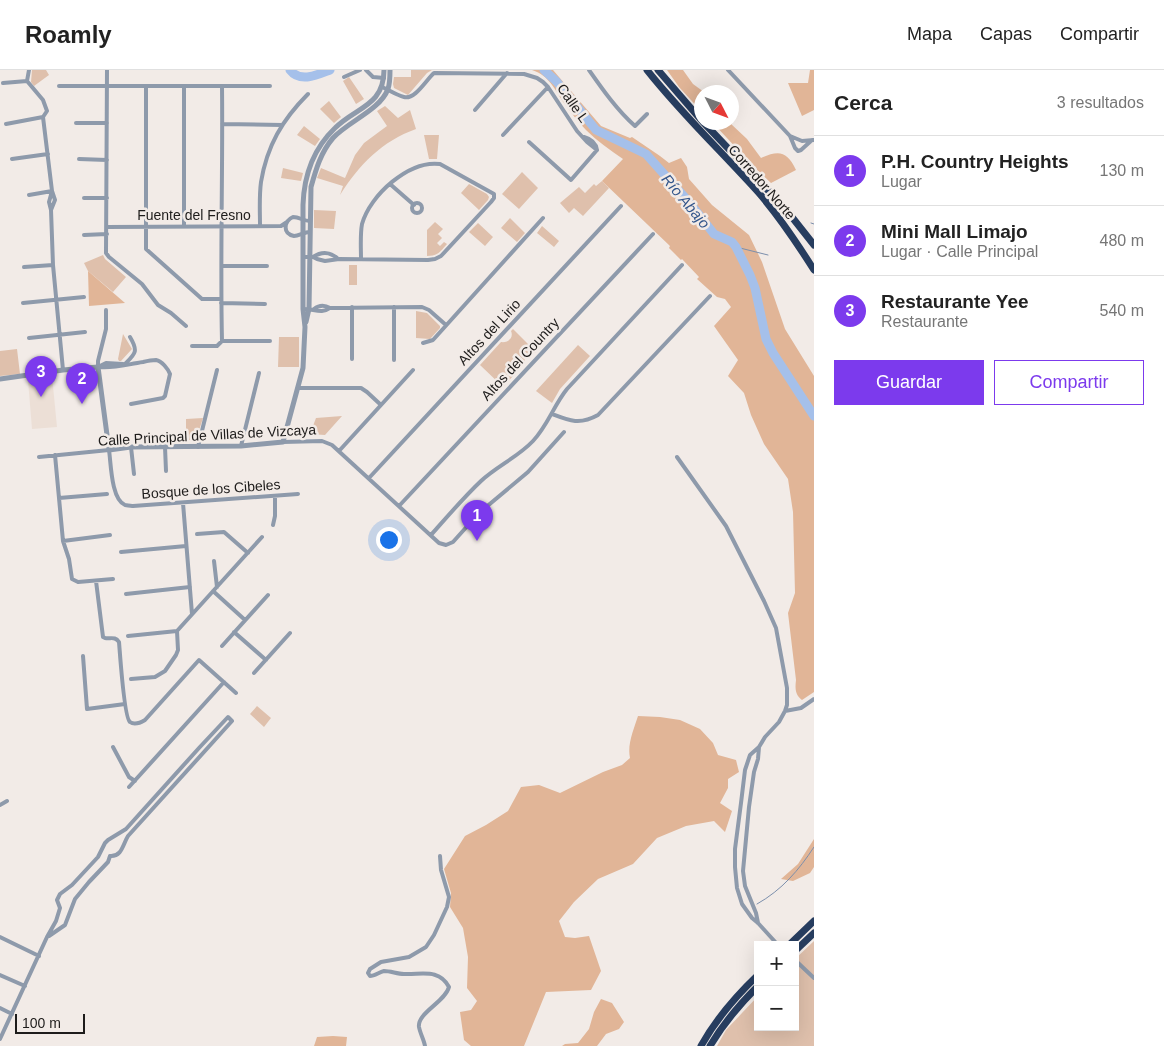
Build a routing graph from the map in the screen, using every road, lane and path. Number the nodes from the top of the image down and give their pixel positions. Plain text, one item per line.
1 (29, 70) edge
2 (107, 70) edge
3 (360, 70) edge
4 (366, 70) edge
5 (589, 70) edge
6 (647, 70) edge
7 (658, 70) edge
8 (728, 70) edge
9 (387, 71) edge
10 (492, 73) junction
11 (507, 73) junction
12 (344, 77) dead end
13 (384, 78) junction
14 (28, 81) junction
15 (3, 84) dead end
16 (497, 85) junction
17 (58, 86) dead end
18 (107, 86) junction
19 (146, 86) junction
20 (184, 86) junction
21 (222, 86) junction
22 (270, 86) dead end
23 (548, 87) junction
24 (385, 88) junction
25 (308, 94) dead end
26 (475, 110) dead end
27 (694, 113) edge
28 (647, 114) dead end
29 (43, 117) junction
30 (76, 123) dead end
31 (107, 123) junction
32 (6, 124) dead end
33 (222, 124) junction
34 (282, 124) junction
35 (710, 130) edge
36 (503, 135) dead end
37 (790, 136) junction
38 (813, 140) edge
39 (529, 142) dead end
40 (48, 154) junction
41 (12, 159) dead end
42 (79, 160) dead end
43 (107, 160) junction
44 (390, 184) junction
45 (52, 191) junction
46 (29, 195) dead end
47 (84, 198) dead end
48 (107, 198) junction
49 (414, 205) dead end
50 (621, 206) dead end
51 (543, 218) dead end
52 (307, 221) junction
53 (287, 222) junction
54 (106, 226) junction
55 (146, 226) junction
56 (184, 226) junction
57 (222, 226) junction
58 (260, 226) junction
59 (281, 226) junction
60 (286, 230) junction
61 (304, 232) junction
62 (310, 232) junction
63 (106, 234) junction
64 (653, 234) dead end
65 (84, 235) dead end
66 (814, 245) edge
67 (303, 257) junction
68 (312, 257) junction
69 (339, 259) junction
70 (361, 259) junction
71 (53, 265) junction
72 (682, 265) dead end
73 (222, 266) junction
74 (267, 266) dead end
75 (24, 267) dead end
76 (814, 270) edge
77 (710, 296) dead end
78 (84, 297) dead end
79 (56, 300) junction
80 (221, 301) junction
81 (23, 303) dead end
82 (265, 304) dead end
83 (394, 307) junction
84 (352, 308) junction
85 (309, 309) junction
86 (106, 310) dead end
87 (446, 325) junction
88 (186, 326) dead end
89 (86, 332) dead end
90 (60, 335) junction
91 (130, 337) dead end
92 (29, 338) dead end
93 (222, 341) junction
94 (270, 341) dead end
95 (422, 343) dead end
96 (192, 346) dead end
97 (352, 359) dead end
98 (394, 360) dead end
99 (124, 365) junction
100 (98, 367) junction
101 (64, 370) junction
102 (217, 370) dead end
103 (413, 370) dead end
104 (259, 373) dead end
105 (0, 379) edge
106 (299, 388) junction
107 (131, 404) dead end
108 (381, 405) junction
109 (552, 414) junction
110 (564, 432) dead end
111 (283, 442) junction
112 (241, 446) junction
113 (131, 447) junction
114 (165, 447) junction
115 (198, 447) junction
116 (109, 450) junction
117 (339, 451) junction
118 (55, 455) junction
119 (39, 457) dead end
120 (677, 457) dead end
121 (166, 471) dead end
122 (134, 474) dead end
123 (369, 478) junction
124 (107, 494) dead end
125 (298, 494) dead end
126 (275, 496) junction
127 (59, 498) junction
128 (183, 503) junction
129 (399, 506) junction
130 (273, 525) dead end
131 (197, 534) dead end
132 (110, 535) dead end
133 (431, 535) junction
134 (262, 537) dead end
135 (64, 541) junction
136 (186, 546) junction
137 (121, 552) dead end
138 (248, 553) junction
139 (214, 561) dead end
140 (113, 579) dead end
141 (96, 581) junction
142 (190, 587) junction
143 (217, 587) junction
144 (213, 591) junction
145 (126, 594) dead end
146 (268, 595) dead end
147 (202, 603) junction
148 (192, 606) junction
149 (192, 614) junction
150 (245, 620) junction
151 (177, 631) junction
152 (234, 632) junction
153 (290, 633) dead end
154 (128, 636) dead end
155 (222, 646) dead end
156 (82, 656) dead end
157 (266, 660) junction
158 (254, 673) dead end
159 (131, 679) dead end
160 (224, 682) junction
161 (236, 693) dead end
162 (814, 699) edge
163 (125, 704) junction
164 (785, 711) junction
165 (114, 747) dead end
166 (759, 747) junction
167 (199, 748) junction
168 (204, 752) junction
169 (173, 776) junction
170 (135, 781) junction
171 (178, 781) junction
172 (130, 787) dead end
173 (7, 801) dead end
174 (0, 805) edge
175 (147, 805) junction
176 (152, 810) junction
177 (114, 836) junction
178 (122, 840) junction
179 (104, 847) junction
180 (110, 856) junction
181 (440, 856) dead end
182 (60, 908) junction
183 (69, 912) junction
184 (57, 919) junction
185 (814, 921) edge
186 (66, 922) junction
187 (758, 923) junction
188 (814, 933) edge
189 (0, 936) edge
190 (47, 937) junction
191 (774, 941) edge
192 (793, 941) edge
193 (799, 947) edge
194 (39, 956) junction
195 (799, 965) edge
196 (0, 975) edge
197 (754, 978) edge
198 (814, 978) edge
199 (24, 986) junction
200 (754, 990) edge
201 (0, 1008) edge
202 (12, 1014) junction
203 (0, 1039) edge
204 (425, 1046) edge
205 (700, 1046) edge
206 (710, 1046) edge

1 - 14 street
2 - 18 street
3 - 12 street
4 - 13 street
5 - 28 street
6 - 76 highway, Corredor Norte
7 - 27 highway, Corredor Norte
8 - 37 street
9 - 13 street
9 - 24 street
10 - 11 street, Calle L
10 - 16 street
10 - 24 street, Calle L
11 - 16 street
11 - 23 street, Calle L
13 - 24 street
14 - 15 street
14 - 29 street
16 - 26 street
17 - 18 street
18 - 19 street
18 - 31 street
19 - 20 street
19 - 55 street
20 - 21 street
20 - 56 street
21 - 22 street
21 - 33 street
23 - 36 street
23 - 39 street, Calle L
24 - 52 street
25 - 34 street
29 - 32 street
29 - 40 street
30 - 31 street
31 - 43 street
33 - 34 street
33 - 57 street
34 - 58 street
35 - 66 highway, Corredor Norte
37 - 38 street
37 - 38 street
40 - 41 street
40 - 45 street
42 - 43 street
43 - 48 street
44 - 49 street
44 - 70 street
44 - 70 street
45 - 46 street
45 - 71 street
47 - 48 street
48 - 54 street
50 - 123 street, Altos del Lirio
51 - 87 street
52 - 53 street
52 - 61 street
52 - 62 street
53 - 59 street
53 - 60 street
54 - 55 street, Fuente del Fresno
54 - 63 street
55 - 56 street, Fuente del Fresno
55 - 80 street
56 - 57 street, Fuente del Fresno
57 - 58 street, Fuente del Fresno
57 - 73 street
58 - 59 street, Fuente del Fresno
59 - 60 street
60 - 61 street
61 - 62 street
61 - 67 street
62 - 68 street
63 - 65 street
63 - 88 street
64 - 129 street, Altos del Country
67 - 68 street
67 - 85 street
68 - 69 street
68 - 69 street
68 - 85 street
69 - 70 street
71 - 75 street
71 - 79 street
72 - 109 street
73 - 74 street
73 - 80 street
77 - 109 street
78 - 79 street
79 - 81 street
79 - 90 street
80 - 82 street
80 - 93 street
83 - 84 street
83 - 87 street
83 - 98 street
84 - 85 street
84 - 97 street
85 - 106 street
86 - 100 street
87 - 95 street
89 - 90 street
90 - 92 street
90 - 101 street
91 - 99 street
93 - 94 street
93 - 96 street
99 - 100 street
99 - 107 street
100 - 101 street
100 - 116 street
101 - 105 street
102 - 115 street
103 - 108 street
104 - 112 street
106 - 108 street
106 - 111 street
108 - 117 street
109 - 133 street
110 - 133 street
111 - 112 street, Calle Principal de Villas de Vizcaya
111 - 117 street, Calle Principal de Villas de Vizcaya
112 - 115 street, Calle Principal de Villas de Vizcaya
113 - 114 street, Calle Principal de Villas de Vizcaya
113 - 116 street, Calle Principal de Villas de Vizcaya
113 - 122 street
114 - 115 street, Calle Principal de Villas de Vizcaya
114 - 121 street
116 - 118 street, Calle Principal de Villas de Vizcaya
116 - 128 street, Bosque de los Cibeles
117 - 123 street, Calle Principal de Villas de Vizcaya
118 - 119 street, Calle Principal de Villas de Vizcaya
118 - 127 street
120 - 164 street
123 - 129 street, Calle Principal de Villas de Vizcaya
124 - 127 street
125 - 126 street, Bosque de los Cibeles
126 - 128 street, Bosque de los Cibeles
126 - 130 street
127 - 135 street
128 - 136 street
129 - 133 street, Calle Principal de Villas de Vizcaya
131 - 138 street
132 - 135 street
134 - 138 street
135 - 141 street
136 - 137 street
136 - 142 street
138 - 143 street
139 - 143 street
140 - 141 street
141 - 163 street
142 - 145 street
142 - 148 street
143 - 144 street
144 - 147 street
144 - 150 street
146 - 150 street
147 - 148 street
147 - 149 street
148 - 149 street
149 - 151 street
150 - 152 street
151 - 154 street
151 - 159 street
152 - 155 street
152 - 157 street
153 - 157 street
156 - 163 street
157 - 158 street
160 - 161 street
160 - 163 street
160 - 170 street
162 - 164 street
164 - 166 street
165 - 170 street
166 - 187 street
166 - 187 street
167 - 168 street
167 - 168 street
167 - 169 street
168 - 171 street
169 - 171 street
169 - 175 street
170 - 172 street
171 - 176 street
173 - 174 street
175 - 176 street
175 - 177 street
176 - 178 street
177 - 178 street
177 - 179 street
178 - 180 street
179 - 180 street
179 - 182 street
180 - 183 street
181 - 204 street
182 - 183 street
182 - 184 street
183 - 186 street
184 - 186 street
184 - 190 street
185 - 192 highway
186 - 190 street
187 - 191 street
188 - 193 highway
189 - 194 street
190 - 194 street
194 - 199 street
195 - 198 street
196 - 199 street
197 - 205 highway
199 - 202 street
200 - 206 highway
201 - 202 street
202 - 203 street

